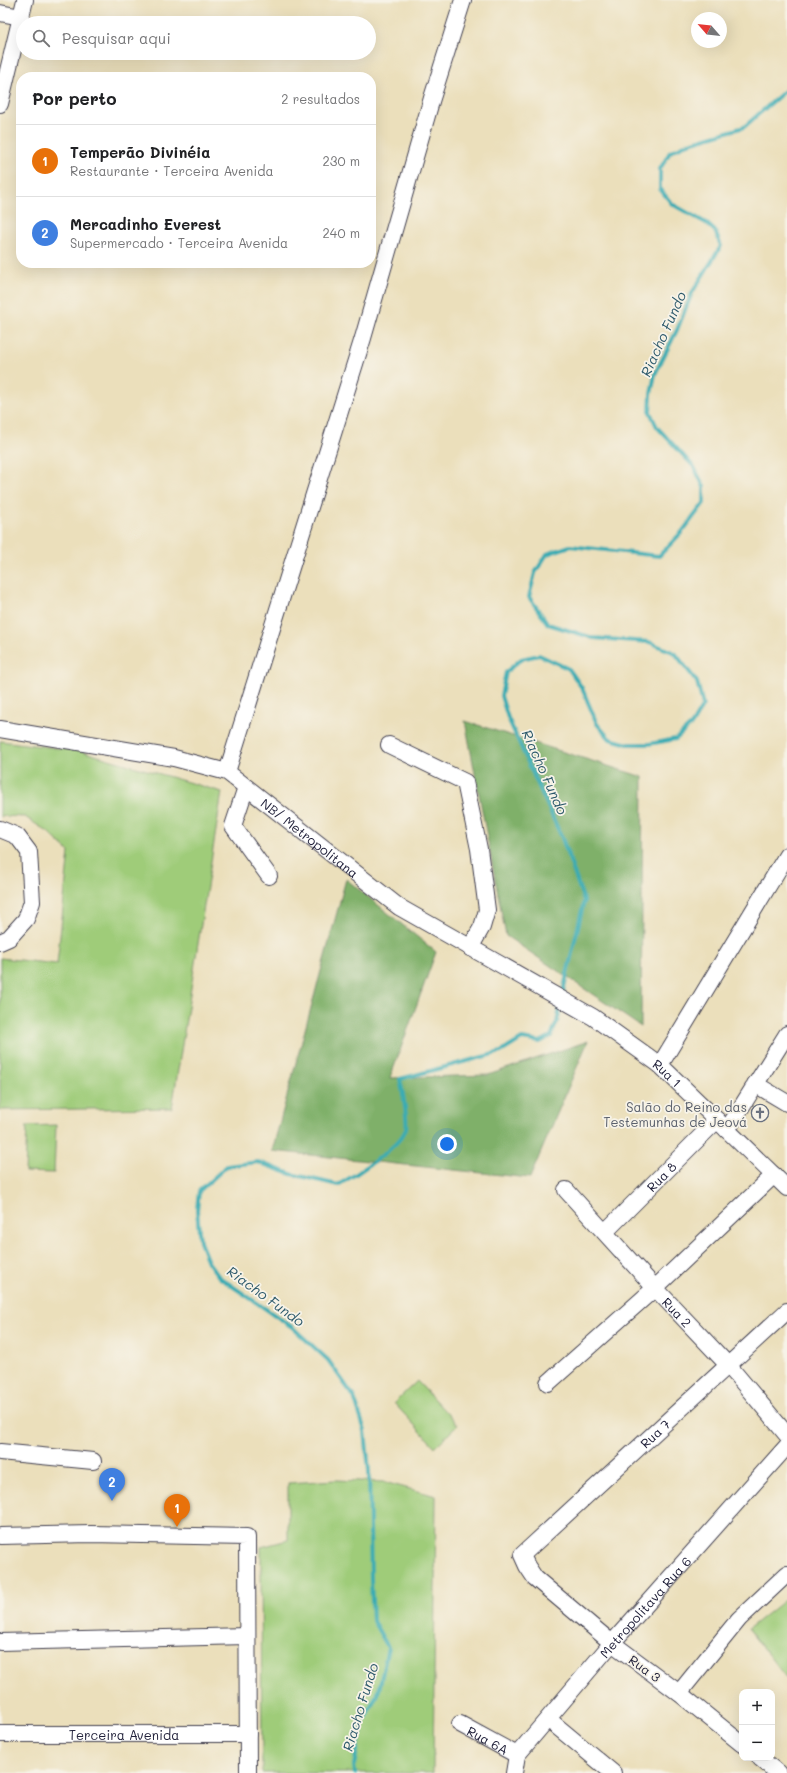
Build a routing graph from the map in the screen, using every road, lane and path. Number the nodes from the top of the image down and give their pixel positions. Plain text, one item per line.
1 (25, 0) edge
2 (462, 0) edge
3 (0, 13) edge
4 (16, 16) edge
5 (21, 16) edge
6 (16, 38) edge
7 (0, 104) edge
8 (0, 729) edge
9 (389, 745) dead end
10 (227, 772) junction
11 (246, 787) junction
12 (0, 829) edge
13 (787, 855) edge
14 (269, 876) dead end
15 (0, 942) edge
16 (470, 948) junction
17 (593, 1017) joint
18 (787, 1034) edge
19 (660, 1065) junction
20 (756, 1084) junction
21 (787, 1103) edge
22 (722, 1125) junction
23 (774, 1175) junction
24 (787, 1188) edge
25 (566, 1190) dead end
26 (605, 1232) junction
27 (655, 1288) junction
28 (787, 1311) edge
29 (728, 1365) junction
30 (548, 1383) dead end
31 (787, 1435) edge
32 (787, 1446) edge
33 (0, 1452) edge
34 (93, 1461) dead end
35 (0, 1536) edge
36 (522, 1555) joint
37 (787, 1574) edge
38 (247, 1636) junction
39 (0, 1642) edge
40 (612, 1643) junction
41 (679, 1693) junction
42 (548, 1719) junction
43 (460, 1724) dead end
44 (0, 1734) edge
45 (248, 1734) junction
46 (739, 1742) edge
47 (517, 1755) junction
48 (764, 1761) edge
49 (248, 1773) edge
50 (514, 1773) edge
51 (613, 1773) edge
52 (778, 1773) edge

1 - 5 street
2 - 10 street
3 - 4 street
6 - 7 street
8 - 10 street, NB/ Metropolitana
9 - 16 street
10 - 11 street, NB/ Metropolitana
11 - 14 street
11 - 16 street, NB/ Metropolitana
12 - 15 street
13 - 19 street
16 - 17 street, NB/ Metropolitana
17 - 19 street, Rua 1
18 - 20 street, Rua 8
19 - 22 street, Rua 1
20 - 21 street
20 - 22 street, Rua 8
22 - 23 street, Rua 1
22 - 26 street, Rua 8
23 - 24 street, Rua 1
23 - 27 street
25 - 26 street, Rua 2
26 - 27 street, Rua 2
27 - 29 street, Rua 2
27 - 30 street
28 - 29 street, Rua 7
29 - 31 street, Rua 2
29 - 36 street, Rua 7
32 - 40 street, Metropolitava Rua 6
33 - 34 street
35 - 38 street
36 - 40 street, Rua 3
37 - 41 street
38 - 39 street
38 - 45 street
40 - 41 street, Rua 3
40 - 42 street, Metropolitava Rua 6
41 - 46 street, Rua 3
42 - 47 street, Metropolitava Rua 6
42 - 51 street
43 - 47 street, Rua 6A
44 - 45 street, Terceira Avenida
45 - 49 street
47 - 50 street
48 - 52 street

